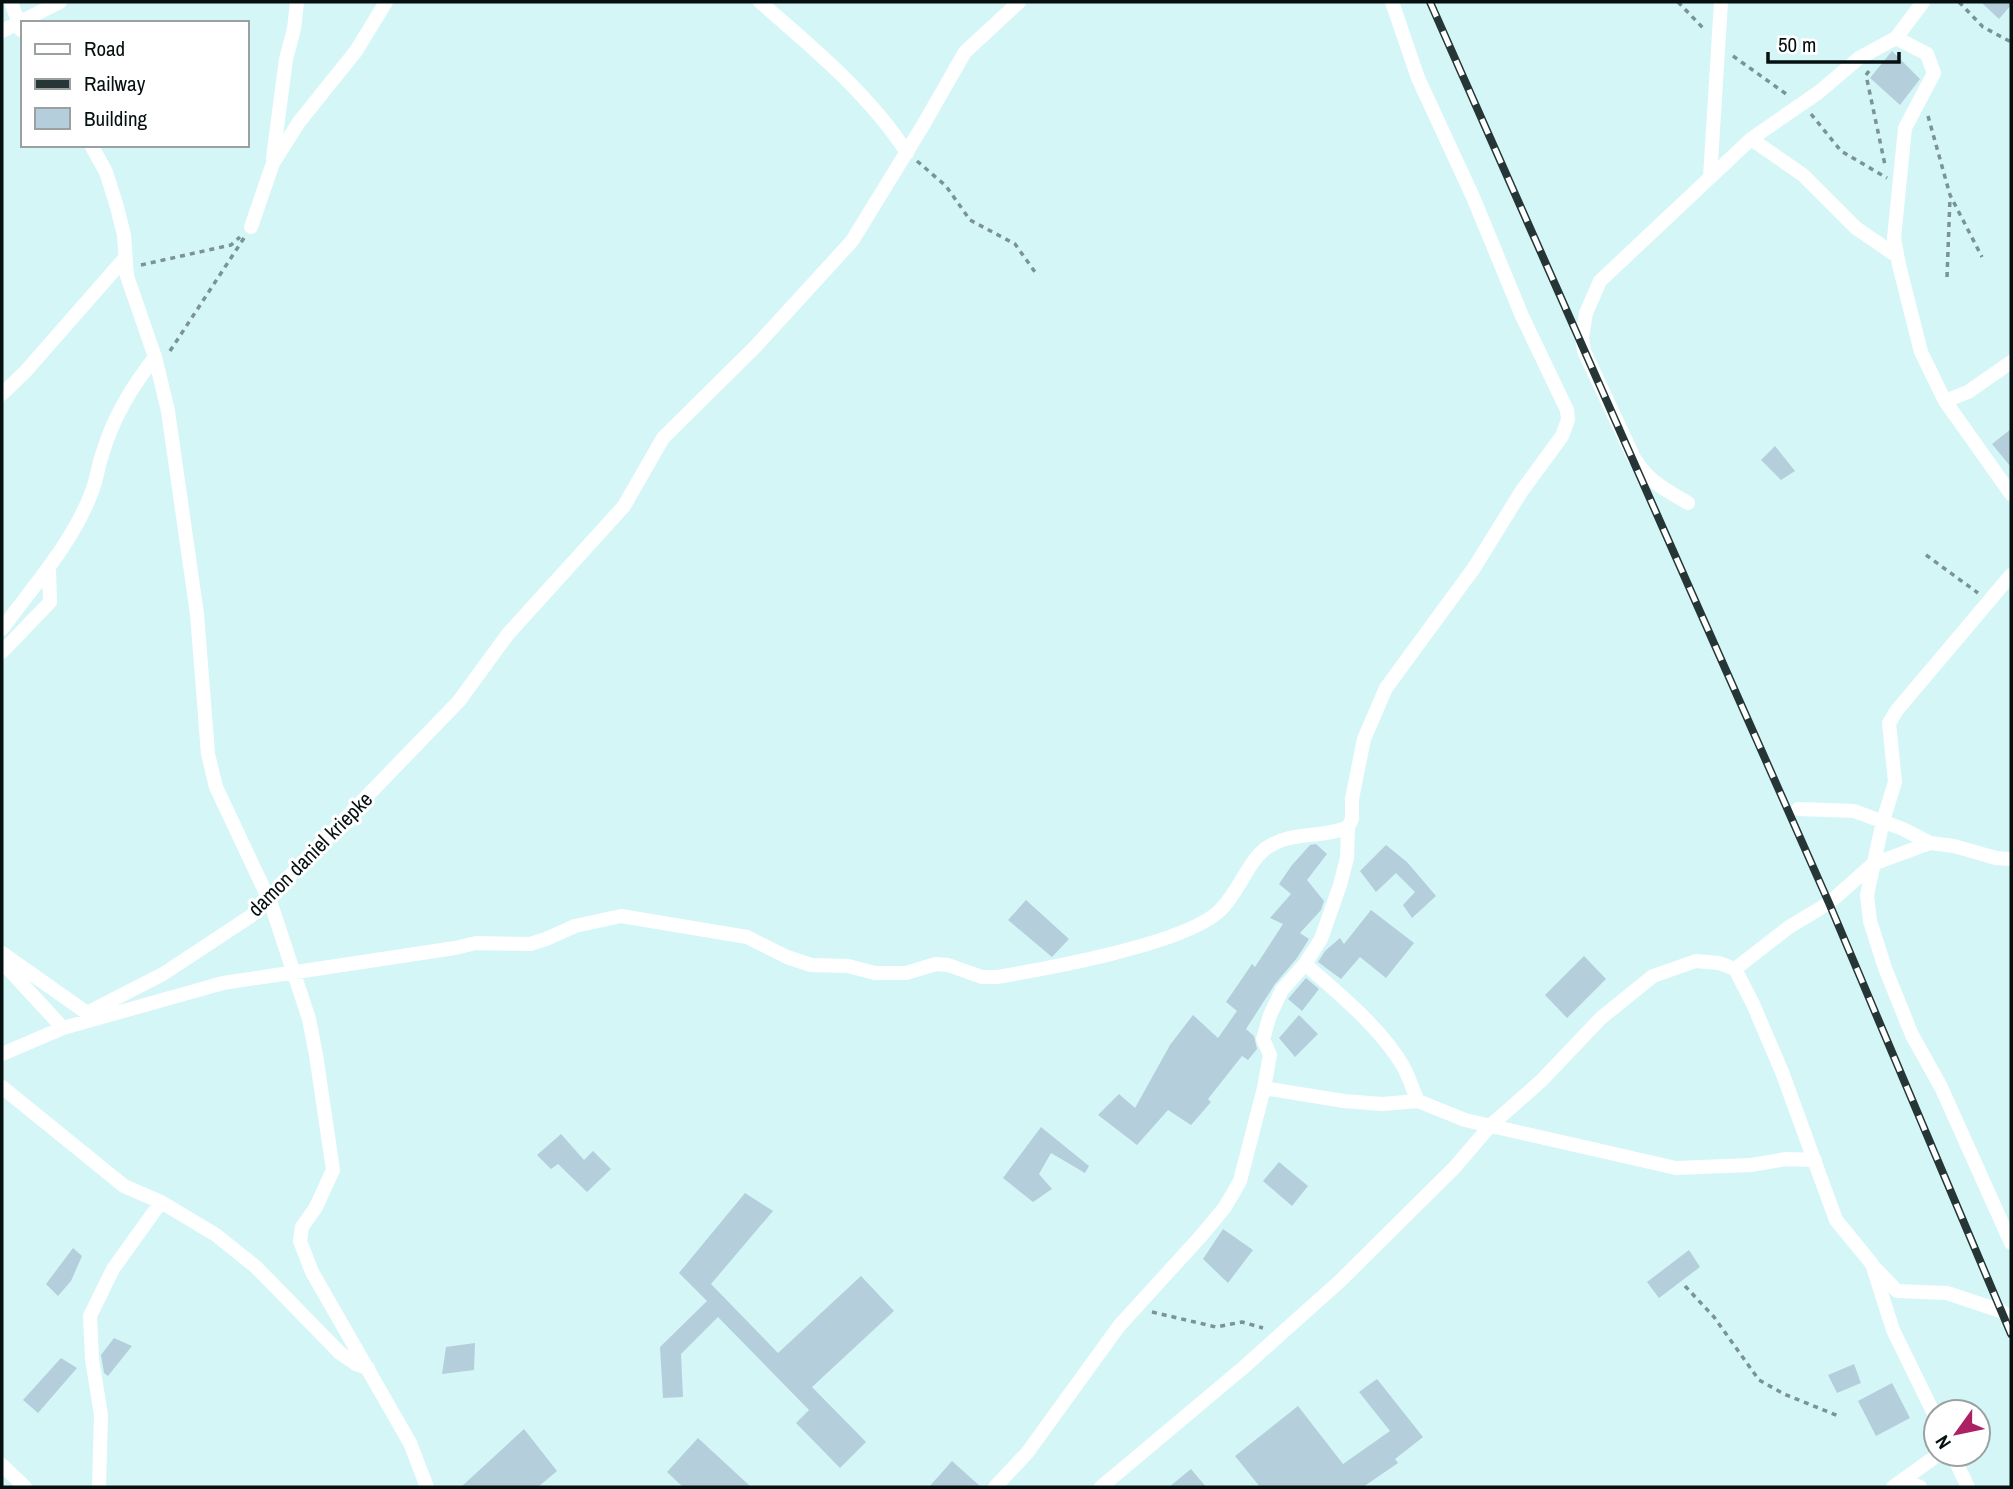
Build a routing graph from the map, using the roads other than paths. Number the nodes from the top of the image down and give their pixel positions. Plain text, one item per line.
1 (11, 2) edge
2 (60, 2) edge
3 (297, 2) edge
4 (386, 2) edge
5 (760, 2) edge
6 (1019, 2) edge
7 (1392, 2) edge
8 (1721, 2) edge
9 (1923, 2) edge
10 (31, 21) edge
11 (20, 28) edge
12 (2, 31) edge
13 (1896, 38) junction
14 (1751, 139) junction
15 (92, 147) edge
16 (907, 153) junction
17 (273, 163) junction
18 (1710, 177) junction
19 (251, 227) road end
20 (1897, 256) junction
21 (126, 263) junction
22 (155, 357) junction
23 (2011, 362) edge
24 (2, 394) edge
25 (1945, 401) junction
26 (2011, 495) edge
27 (1688, 503) dead end
28 (49, 569) junction
29 (2011, 575) edge
30 (2, 629) edge
31 (2, 652) edge
32 (1798, 809) dead end
33 (1883, 821) junction
34 (1348, 827) junction
35 (1930, 843) junction
36 (2011, 859) edge
37 (1872, 864) junction
38 (269, 898) junction
39 (2, 953) edge
40 (2, 962) edge
41 (1306, 964) junction
42 (1735, 970) junction
43 (294, 973) junction
44 (64, 1028) junction
45 (2, 1054) edge
46 (2, 1087) edge
47 (1264, 1088) junction
48 (1418, 1101) junction
49 (1492, 1125) junction
50 (1815, 1160) junction
51 (161, 1202) junction
52 (2011, 1243) edge
53 (1872, 1264) junction
54 (2011, 1317) edge
55 (368, 1368) junction
56 (1926, 1398) edge
57 (2, 1465) edge
58 (1922, 1466) edge
59 (1959, 1468) edge
60 (1898, 1484) edge
61 (25, 1487) edge
62 (99, 1487) edge
63 (427, 1487) edge
64 (995, 1487) edge
65 (1101, 1487) edge
66 (1920, 1487) edge
67 (1968, 1487) edge

1 - 11 street
2 - 10 street
3 - 17 street
4 - 17 street
5 - 16 street
6 - 16 street, damon daniel kriepke
7 - 34 street
8 - 18 street
9 - 13 street
11 - 12 street
13 - 14 street
13 - 20 street
14 - 18 street
14 - 20 street
15 - 21 street
16 - 38 street, damon daniel kriepke
17 - 19 street
18 - 27 street
20 - 25 street
21 - 22 street
21 - 24 street
22 - 28 street
22 - 38 street
23 - 25 street
25 - 26 street
28 - 30 street
28 - 31 street
29 - 33 street
32 - 33 street
33 - 35 street
33 - 37 street
34 - 41 street
34 - 43 street
35 - 36 street
35 - 37 street
37 - 42 street
37 - 52 street
38 - 39 street, damon daniel kriepke
38 - 43 street
40 - 44 street
41 - 47 street
41 - 48 street
42 - 49 street
42 - 50 street
43 - 44 street
43 - 55 street
44 - 45 street
46 - 51 street
47 - 48 street
47 - 64 street
48 - 49 street
49 - 50 street
49 - 65 street
50 - 53 street
51 - 55 street
51 - 62 street
53 - 54 street
53 - 56 street
55 - 63 street
57 - 61 street
58 - 60 street
59 - 67 street
60 - 66 street

